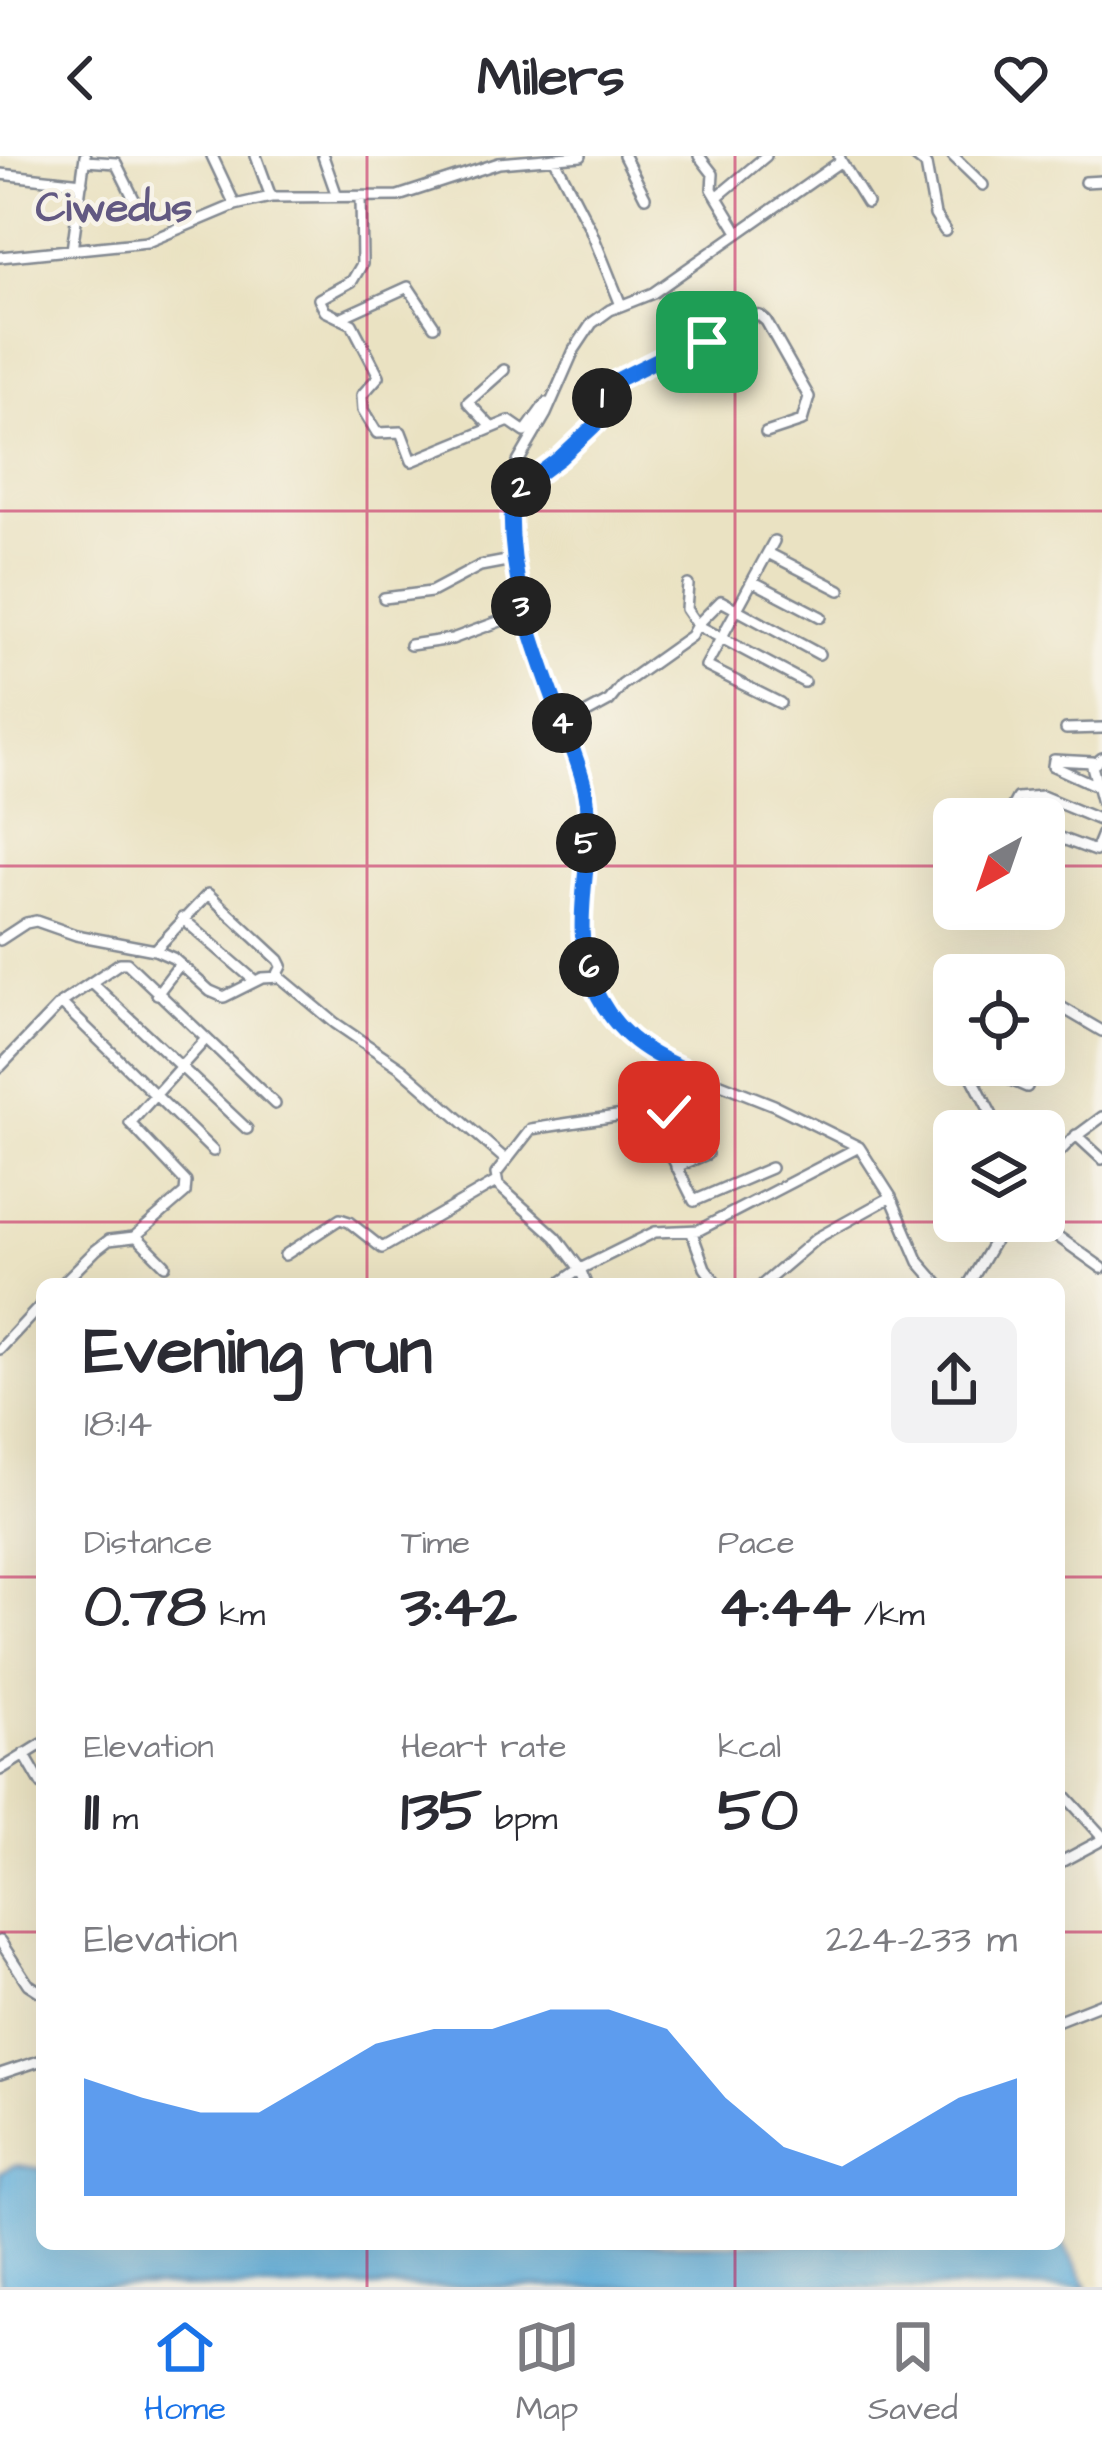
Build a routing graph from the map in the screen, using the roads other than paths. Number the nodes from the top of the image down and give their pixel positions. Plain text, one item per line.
1 (212, 156) edge
2 (256, 156) edge
3 (323, 156) edge
4 (581, 156) edge
5 (625, 156) edge
6 (699, 156) edge
7 (766, 156) edge
8 (915, 156) edge
9 (953, 156) edge
10 (85, 158) edge
11 (514, 158) edge
12 (554, 158) edge
13 (840, 159) edge
14 (0, 171) edge
15 (1085, 182) dead end
16 (1102, 182) edge
17 (82, 184) junction
18 (983, 184) dead end
19 (272, 196) junction
20 (337, 196) junction
21 (645, 196) dead end
22 (361, 197) junction
23 (717, 197) junction
24 (867, 202) dead end
25 (235, 205) junction
26 (195, 208) dead end
27 (140, 211) dead end
28 (200, 220) junction
29 (946, 231) dead end
30 (738, 232) junction
31 (72, 250) junction
32 (0, 256) edge
33 (621, 305) junction
34 (342, 316) junction
35 (434, 326) dead end
36 (504, 370) dead end
37 (554, 394) junction
38 (492, 428) junction
39 (766, 433) dead end
40 (512, 494) junction
41 (774, 541) dead end
42 (768, 553) junction
43 (512, 560) junction
44 (752, 581) junction
45 (688, 585) dead end
46 (840, 590) dead end
47 (384, 598) dead end
48 (736, 609) junction
49 (522, 613) junction
50 (821, 617) dead end
51 (697, 625) junction
52 (720, 638) junction
53 (410, 645) dead end
54 (819, 654) dead end
55 (804, 682) dead end
56 (780, 704) dead end
57 (563, 726) junction
58 (1066, 728) dead end
59 (1102, 728) edge
60 (1098, 760) edge
61 (1099, 787) junction
62 (1102, 803) edge
63 (1065, 806) edge
64 (1102, 821) edge
65 (1102, 834) edge
66 (1065, 840) edge
67 (1099, 854) edge
68 (182, 918) junction
69 (0, 940) edge
70 (150, 949) junction
71 (180, 964) junction
72 (278, 976) junction
73 (255, 981) junction
74 (92, 983) junction
75 (157, 994) junction
76 (61, 1004) junction
77 (1065, 1009) edge
78 (1102, 1031) edge
79 (205, 1040) junction
80 (179, 1066) junction
81 (0, 1067) edge
82 (710, 1079) junction
83 (1024, 1086) edge
84 (1028, 1088) dead end
85 (154, 1094) junction
86 (275, 1104) dead end
87 (650, 1111) junction
88 (1102, 1117) edge
89 (247, 1129) dead end
90 (1076, 1135) junction
91 (1065, 1146) edge
92 (859, 1147) junction
93 (213, 1151) dead end
94 (707, 1154) dead end
95 (1102, 1159) edge
96 (506, 1160) junction
97 (676, 1167) junction
98 (771, 1168) dead end
99 (496, 1182) junction
100 (891, 1197) junction
101 (692, 1233) junction
102 (136, 1236) junction
103 (994, 1242) edge
104 (1065, 1242) edge
105 (285, 1255) dead end
106 (165, 1265) dead end
107 (1102, 1268) edge
108 (580, 1269) junction
109 (68, 1278) edge
110 (567, 1278) edge
111 (584, 1278) edge
112 (712, 1278) edge
113 (770, 1278) edge
114 (933, 1278) edge
115 (973, 1278) edge
116 (36, 1310) edge
117 (0, 1349) edge
118 (36, 1747) edge
119 (24, 1754) junction
120 (0, 1770) edge
121 (36, 1775) edge
122 (1065, 1796) edge
123 (1102, 1838) edge
124 (1065, 1860) edge
125 (0, 1941) edge
126 (36, 1989) edge
127 (1102, 2003) edge
128 (1065, 2018) edge
129 (36, 2062) edge
130 (0, 2074) edge

1 - 25 street
2 - 19 street
3 - 20 street
4 - 12 street
5 - 21 street
6 - 23 street
7 - 23 street
8 - 29 street
9 - 18 street
10 - 17 street
10 - 27 street
11 - 12 street
11 - 22 street
12 - 33 street
13 - 24 street
13 - 30 street
14 - 17 street
15 - 16 street
17 - 31 street
19 - 20 street
19 - 25 street
20 - 22 street
22 - 34 street
23 - 30 street
25 - 28 street
26 - 28 street
28 - 31 street
30 - 33 street
31 - 32 street
33 - 37 street
34 - 35 street
34 - 38 street
36 - 38 street
37 - 38 street
37 - 40 street
39 - 40 street
40 - 43 street
41 - 42 street
42 - 44 street
42 - 46 street
43 - 47 street
43 - 49 street
44 - 48 street
44 - 50 street
45 - 51 street
48 - 51 street
48 - 52 street
48 - 54 street
49 - 53 street
49 - 57 street
51 - 52 street
51 - 57 street
52 - 55 street
52 - 56 street
57 - 82 street
58 - 59 street
60 - 61 street
60 - 61 street
61 - 62 street
63 - 64 street
65 - 67 street
66 - 67 street
68 - 70 street
68 - 72 street
68 - 73 street
69 - 70 street
70 - 71 street
71 - 73 street
71 - 75 street
72 - 73 street
72 - 96 street
74 - 75 street
74 - 76 street
74 - 80 street
75 - 79 street
76 - 81 street
76 - 85 street
77 - 78 street
79 - 80 street
79 - 86 street
80 - 85 street
80 - 89 street
82 - 87 street
82 - 92 street
83 - 84 street
85 - 93 street
85 - 102 street
87 - 96 street
87 - 97 street
88 - 90 street
90 - 91 street
90 - 95 street
92 - 100 street
92 - 101 street
94 - 97 street
96 - 99 street
97 - 98 street
99 - 105 street
99 - 108 street
100 - 113 street
100 - 114 street
101 - 108 street
101 - 112 street
102 - 106 street
102 - 109 street
103 - 115 street
104 - 107 street
108 - 110 street
108 - 111 street
116 - 117 street
118 - 119 street
119 - 120 street
119 - 121 street
122 - 123 street
123 - 124 street
125 - 126 street
127 - 128 street
129 - 130 street

